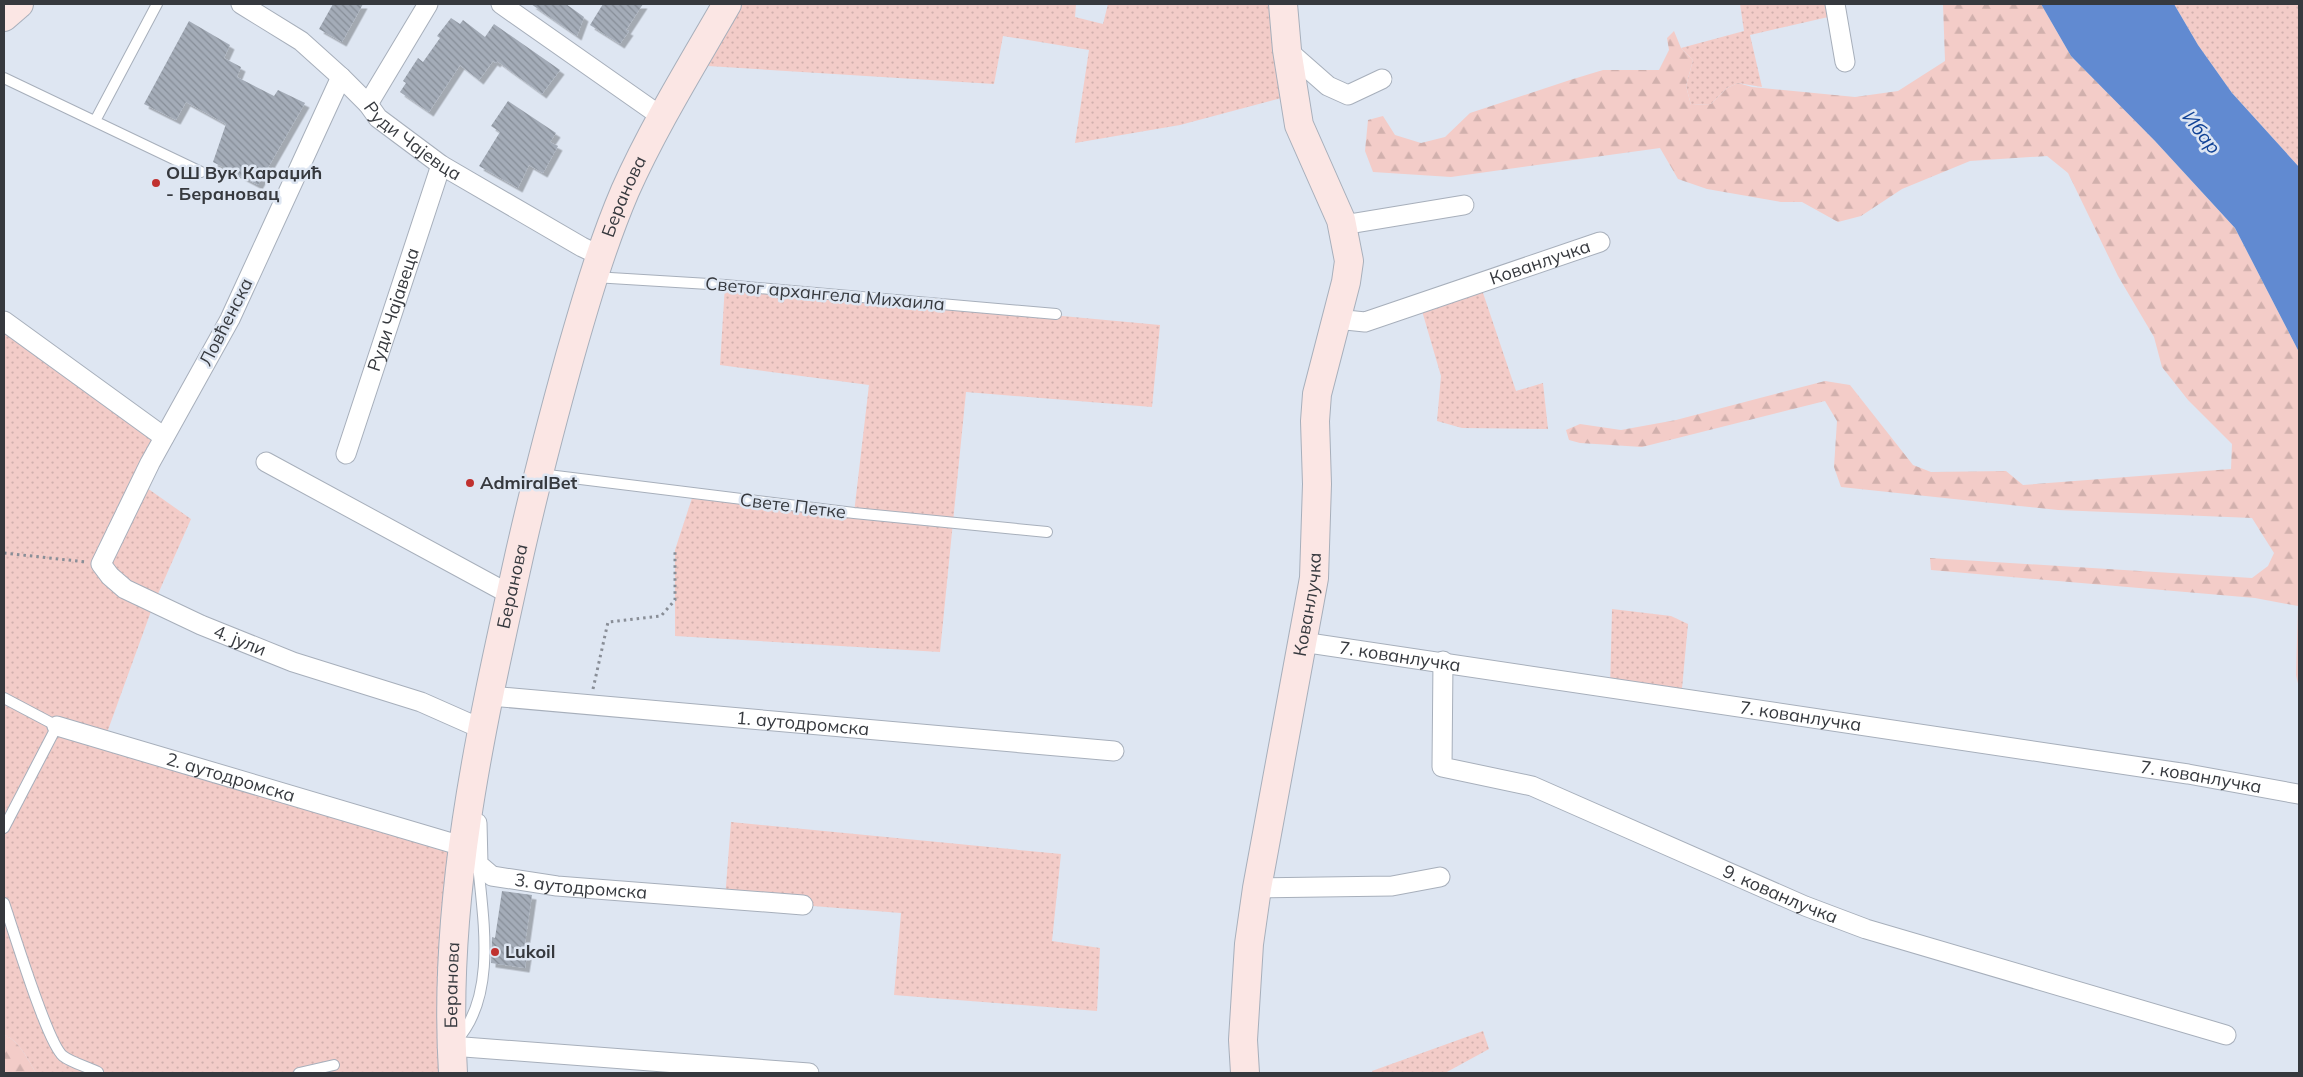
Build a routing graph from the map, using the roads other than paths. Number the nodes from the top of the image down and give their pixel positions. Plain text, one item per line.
1 (19, 4) edge
2 (157, 4) edge
3 (242, 4) edge
4 (428, 4) edge
5 (501, 4) edge
6 (727, 4) edge
7 (1283, 4) edge
8 (1835, 4) edge
9 (4, 17) edge
10 (1287, 50) junction
11 (1845, 62) dead end
12 (384, 75) junction
13 (4, 78) edge
14 (344, 79) junction
15 (1382, 79) dead end
16 (368, 104) junction
17 (662, 117) junction
18 (95, 121) junction
19 (441, 164) junction
20 (201, 172) dead end
21 (1464, 205) dead end
22 (1343, 225) junction
23 (1600, 242) dead end
24 (597, 266) junction
25 (1056, 314) dead end
26 (1336, 319) junction
27 (4, 321) edge
28 (164, 437) junction
29 (346, 454) dead end
30 (266, 462) dead end
31 (538, 474) junction
32 (1047, 532) dead end
33 (101, 564) joint
34 (510, 595) junction
35 (1302, 642) junction
36 (1443, 662) junction
37 (490, 696) junction
38 (4, 698) edge
39 (57, 726) junction
40 (480, 739) junction
41 (1114, 751) dead end
42 (2298, 794) edge
43 (4, 828) edge
44 (470, 855) junction
45 (1440, 878) dead end
46 (1257, 888) junction
47 (4, 902) edge
48 (804, 905) dead end
49 (2226, 1035) dead end
50 (451, 1046) junction
51 (334, 1065) dead end
52 (98, 1072) dead end
53 (299, 1073) edge
54 (453, 1073) edge
55 (809, 1073) edge
56 (1245, 1073) edge

1 - 9 main road
2 - 18 lane
3 - 14 street, Руди Чајевца
4 - 12 street
5 - 17 street
6 - 17 main road, Беранова
7 - 10 main road, Кованлучка
8 - 11 street
10 - 15 street
10 - 22 main road, Кованлучка
12 - 14 street
12 - 16 street
13 - 18 lane
14 - 16 street, Руди Чајевца
14 - 28 street, Ловћенска
16 - 19 street, Руди Чајевца
17 - 24 main road, Беранова
18 - 20 lane
19 - 24 street, Руди Чајевца
19 - 29 street, Руди Чајавеца
21 - 22 street
22 - 26 main road, Кованлучка
23 - 26 street, Кованлучка
24 - 25 lane, Светог архангела Михаила
24 - 31 main road, Беранова
26 - 35 main road, Кованлучка
27 - 28 street
28 - 33 street, Ловћенска
30 - 34 street
31 - 32 lane, Свете Петке
31 - 34 main road, Беранова
33 - 40 street, 4. јули
34 - 37 main road, Беранова
35 - 36 street, 7. кованлучка
35 - 46 main road, Кованлучка
36 - 42 street, 7. кованлучка
36 - 49 street, 9. кованлучка
37 - 40 main road, Беранова
37 - 41 street, 1. аутодромска
38 - 39 lane, 2. аутодромска
39 - 43 lane
39 - 44 street, 2. аутодромска
40 - 44 main road, Беранова
44 - 48 street, 3. аутодромска
44 - 50 main road, Беранова
45 - 46 street
46 - 56 main road, Кованлучка
47 - 52 lane
50 - 54 main road, Беранова
50 - 55 street
51 - 53 lane

